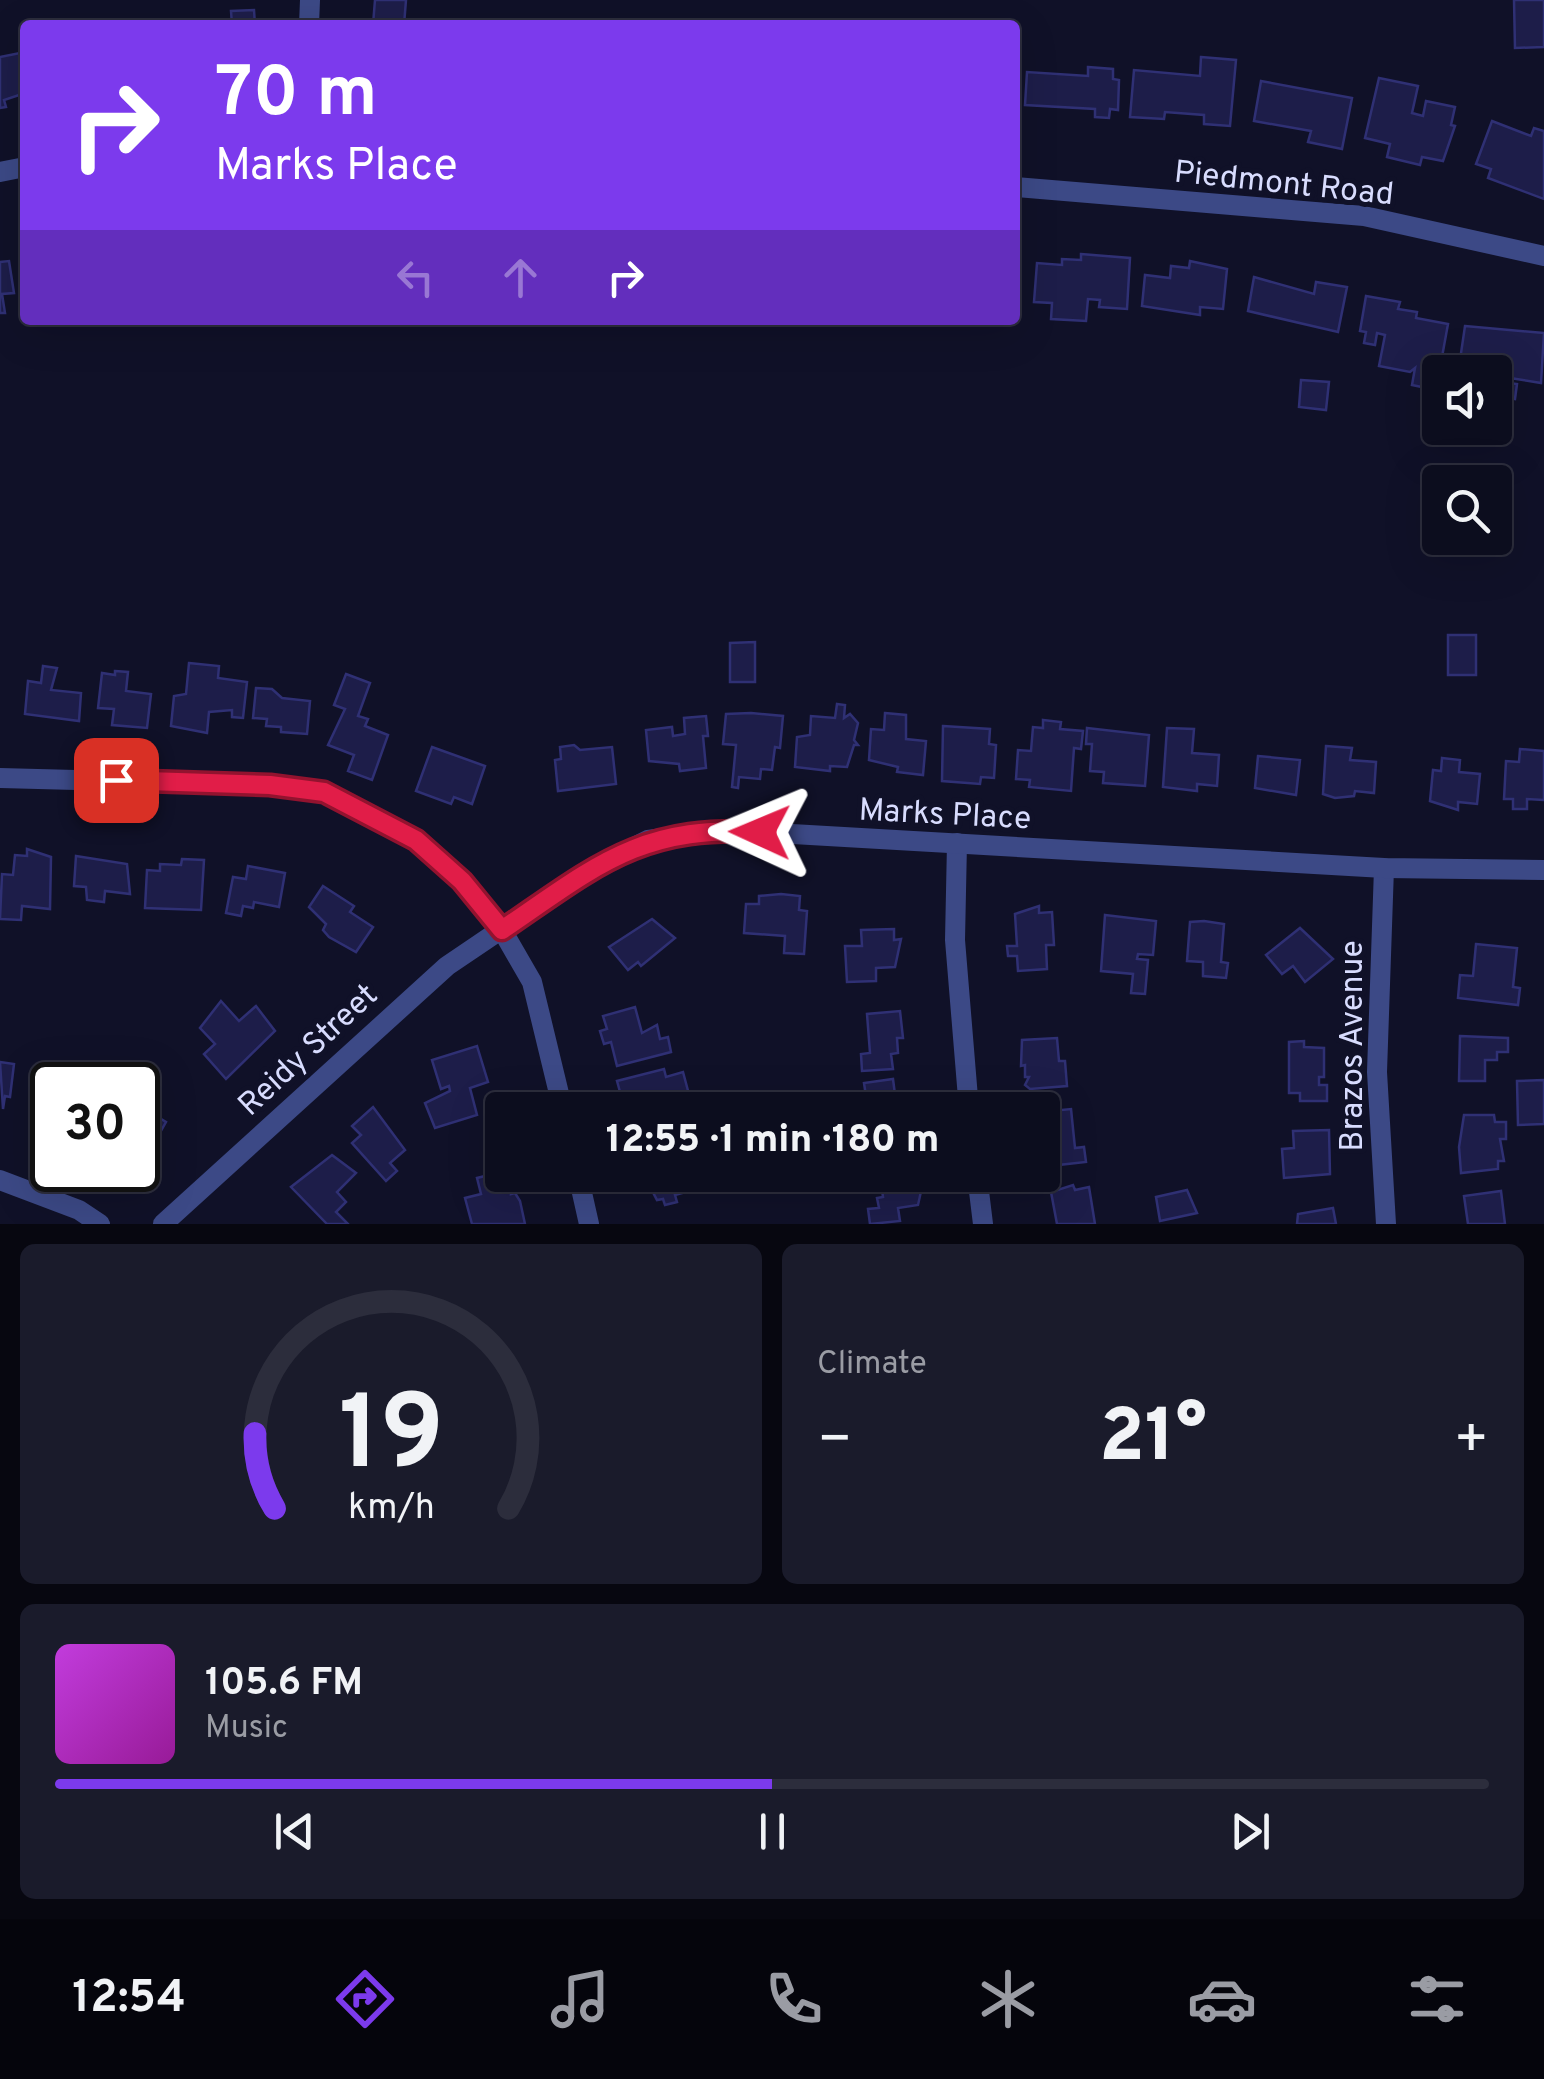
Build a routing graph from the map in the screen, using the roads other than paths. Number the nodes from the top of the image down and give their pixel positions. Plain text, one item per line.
1 (1020, 187) edge
2 (1544, 256) edge
3 (0, 778) edge
4 (957, 843) junction
5 (1384, 868) junction
6 (1544, 870) edge
7 (502, 930) junction
8 (559, 1092) edge
9 (968, 1092) edge
10 (0, 1180) edge
11 (582, 1192) edge
12 (979, 1192) edge
13 (100, 1224) edge
14 (162, 1224) edge
15 (589, 1224) edge
16 (983, 1224) edge
17 (1386, 1224) edge

1 - 2 street, Piedmont Road
3 - 7 street
4 - 5 street, Marks Place
4 - 7 street, Marks Place
4 - 9 street
5 - 6 street, Marks Place
5 - 17 street, Brazos Avenue
7 - 8 street
7 - 14 street, Reidy Street
10 - 13 street
11 - 15 street
12 - 16 street

